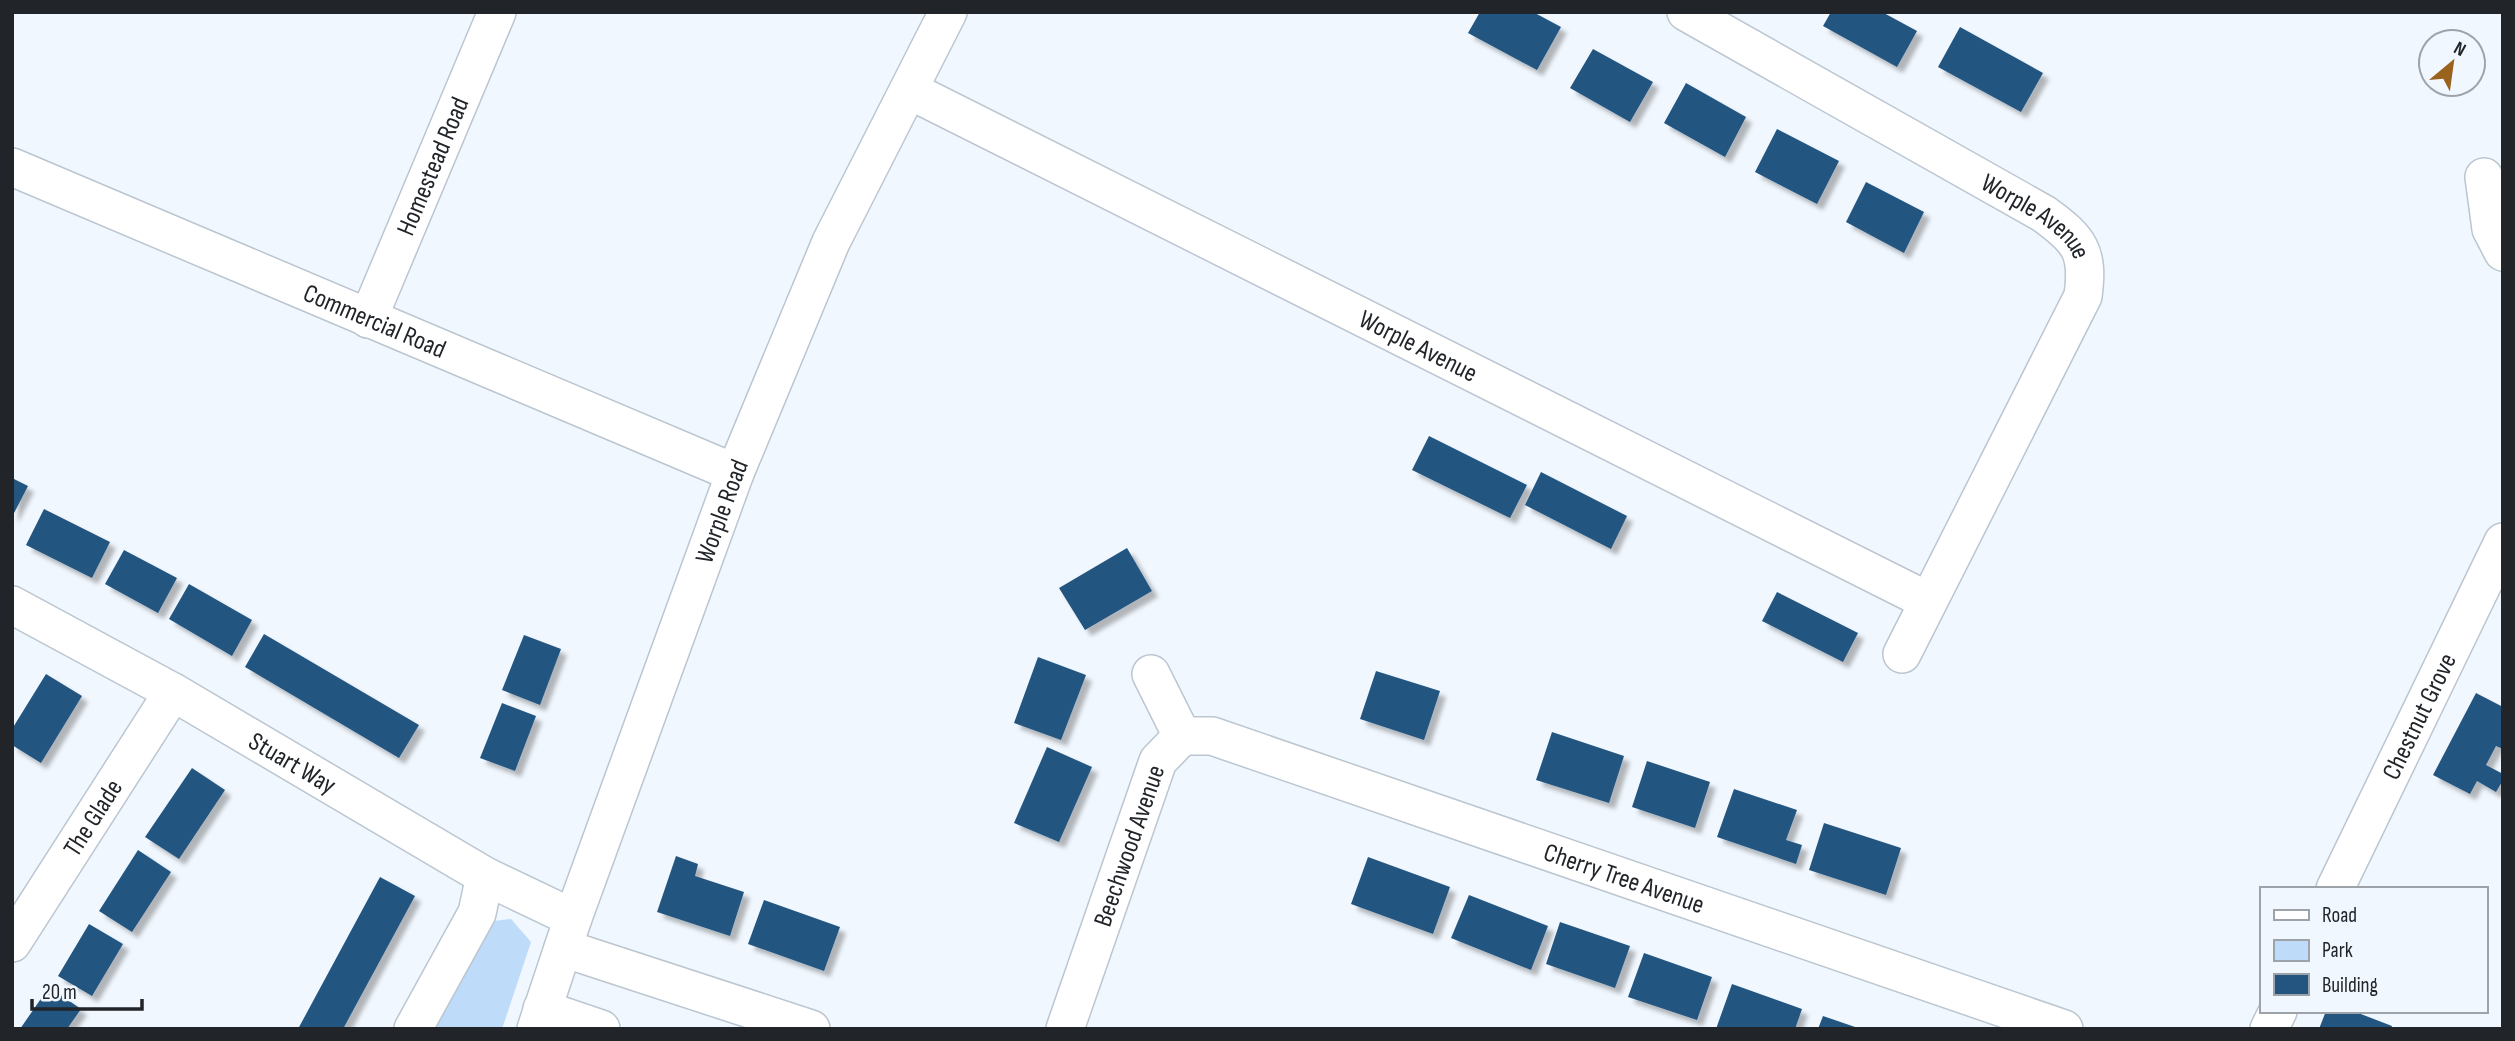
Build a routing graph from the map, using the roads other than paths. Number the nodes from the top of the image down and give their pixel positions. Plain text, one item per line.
1 (497, 12) edge
2 (948, 12) edge
3 (1686, 12) edge
4 (909, 90) junction
5 (12, 167) edge
6 (2484, 177) dead end
7 (2503, 252) edge
8 (368, 319) junction
9 (735, 474) junction
10 (2503, 542) edge
11 (1928, 601) junction
12 (12, 605) edge
13 (1902, 654) dead end
14 (1152, 674) dead end
15 (173, 692) junction
16 (1182, 736) junction
17 (485, 876) junction
18 (2336, 887) edge
19 (568, 933) junction
20 (12, 943) edge
21 (2277, 1013) edge
22 (539, 1019) edge
23 (413, 1029) edge
24 (601, 1029) edge
25 (811, 1029) edge
26 (1065, 1029) edge
27 (2064, 1029) edge
28 (2269, 1029) edge

1 - 8 street, Homestead Road
2 - 4 street, Worple Road
3 - 11 street, Worple Avenue
4 - 9 street, Worple Road
4 - 11 street, Worple Avenue
5 - 8 street, Commercial Road
6 - 7 street
8 - 9 street, Commercial Road
9 - 19 street, Worple Road
10 - 18 street, Chestnut Grove
11 - 13 street, Worple Avenue
12 - 15 street, Stuart Way
14 - 16 street, Beechwood Avenue
15 - 17 street, Stuart Way
15 - 20 street, The Glade
16 - 26 street, Beechwood Avenue
16 - 27 street, Cherry Tree Avenue
17 - 19 street, Stuart Way
17 - 23 street
19 - 22 street, Worple Road
19 - 25 street, Stuart Way
21 - 28 street
22 - 24 street

